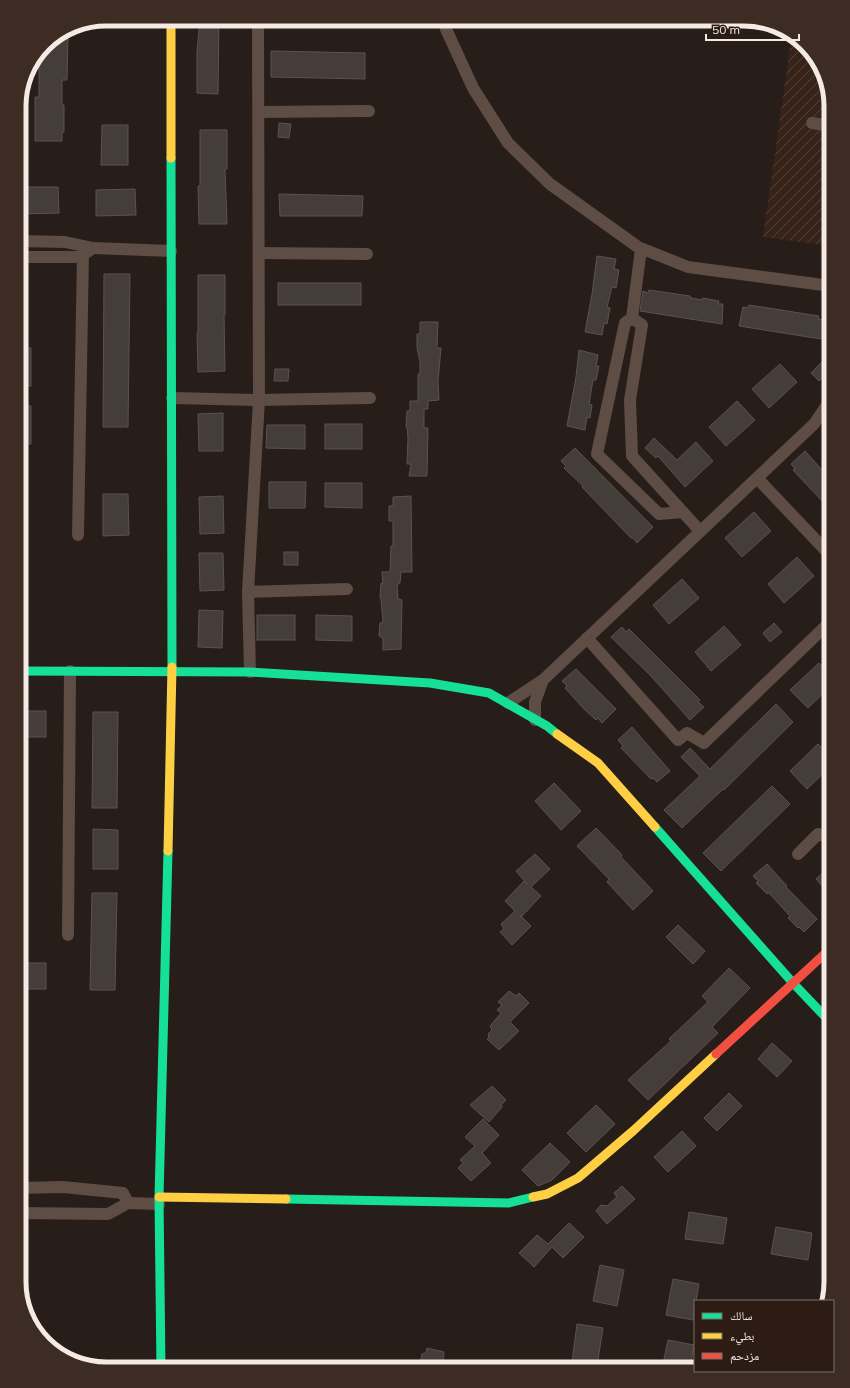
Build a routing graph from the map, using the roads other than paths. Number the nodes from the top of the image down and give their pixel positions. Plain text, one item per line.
1 (170, 26) edge
2 (258, 26) edge
3 (446, 26) edge
4 (368, 111) dead end
5 (259, 112) junction
6 (812, 124) dead end
7 (824, 125) edge
8 (26, 241) edge
9 (641, 249) junction
10 (88, 251) junction
11 (171, 251) junction
12 (259, 253) junction
13 (367, 254) dead end
14 (26, 257) edge
15 (824, 285) edge
16 (632, 318) junction
17 (172, 398) junction
18 (370, 398) dead end
19 (259, 400) junction
20 (824, 410) edge
21 (757, 478) junction
22 (683, 512) junction
23 (700, 532) junction
24 (78, 534) dead end
25 (824, 549) edge
26 (347, 589) dead end
27 (248, 592) junction
28 (824, 628) edge
29 (587, 638) junction
30 (26, 671) edge
31 (70, 672) junction
32 (172, 672) junction
33 (250, 672) junction
34 (543, 680) junction
35 (508, 703) junction
36 (535, 720) junction
37 (824, 836) edge
38 (798, 854) dead end
39 (68, 935) dead end
40 (824, 954) edge
41 (793, 983) junction
42 (824, 1016) edge
43 (26, 1188) edge
44 (159, 1201) junction
45 (128, 1203) junction
46 (26, 1213) edge
47 (161, 1362) edge

1 - 11 street
2 - 5 street
3 - 9 street
4 - 5 street
5 - 12 street
6 - 7 street
8 - 10 street
9 - 15 street
9 - 16 street
10 - 11 street
10 - 14 street
10 - 24 street
11 - 17 street
12 - 13 street
12 - 19 street
16 - 22 street
16 - 22 street
17 - 19 street
17 - 32 street
18 - 19 street
19 - 27 street
20 - 21 street
21 - 23 street
21 - 25 street
22 - 23 street
23 - 29 street
26 - 27 street
27 - 33 street
28 - 29 street
29 - 34 street
30 - 31 street
31 - 32 street
31 - 39 street
32 - 33 street
32 - 44 street
33 - 35 street
34 - 35 street
34 - 36 street
35 - 36 street
36 - 41 street
37 - 38 street
40 - 41 street
41 - 42 street
41 - 44 street
43 - 45 street
44 - 45 street
44 - 47 street
45 - 46 street

